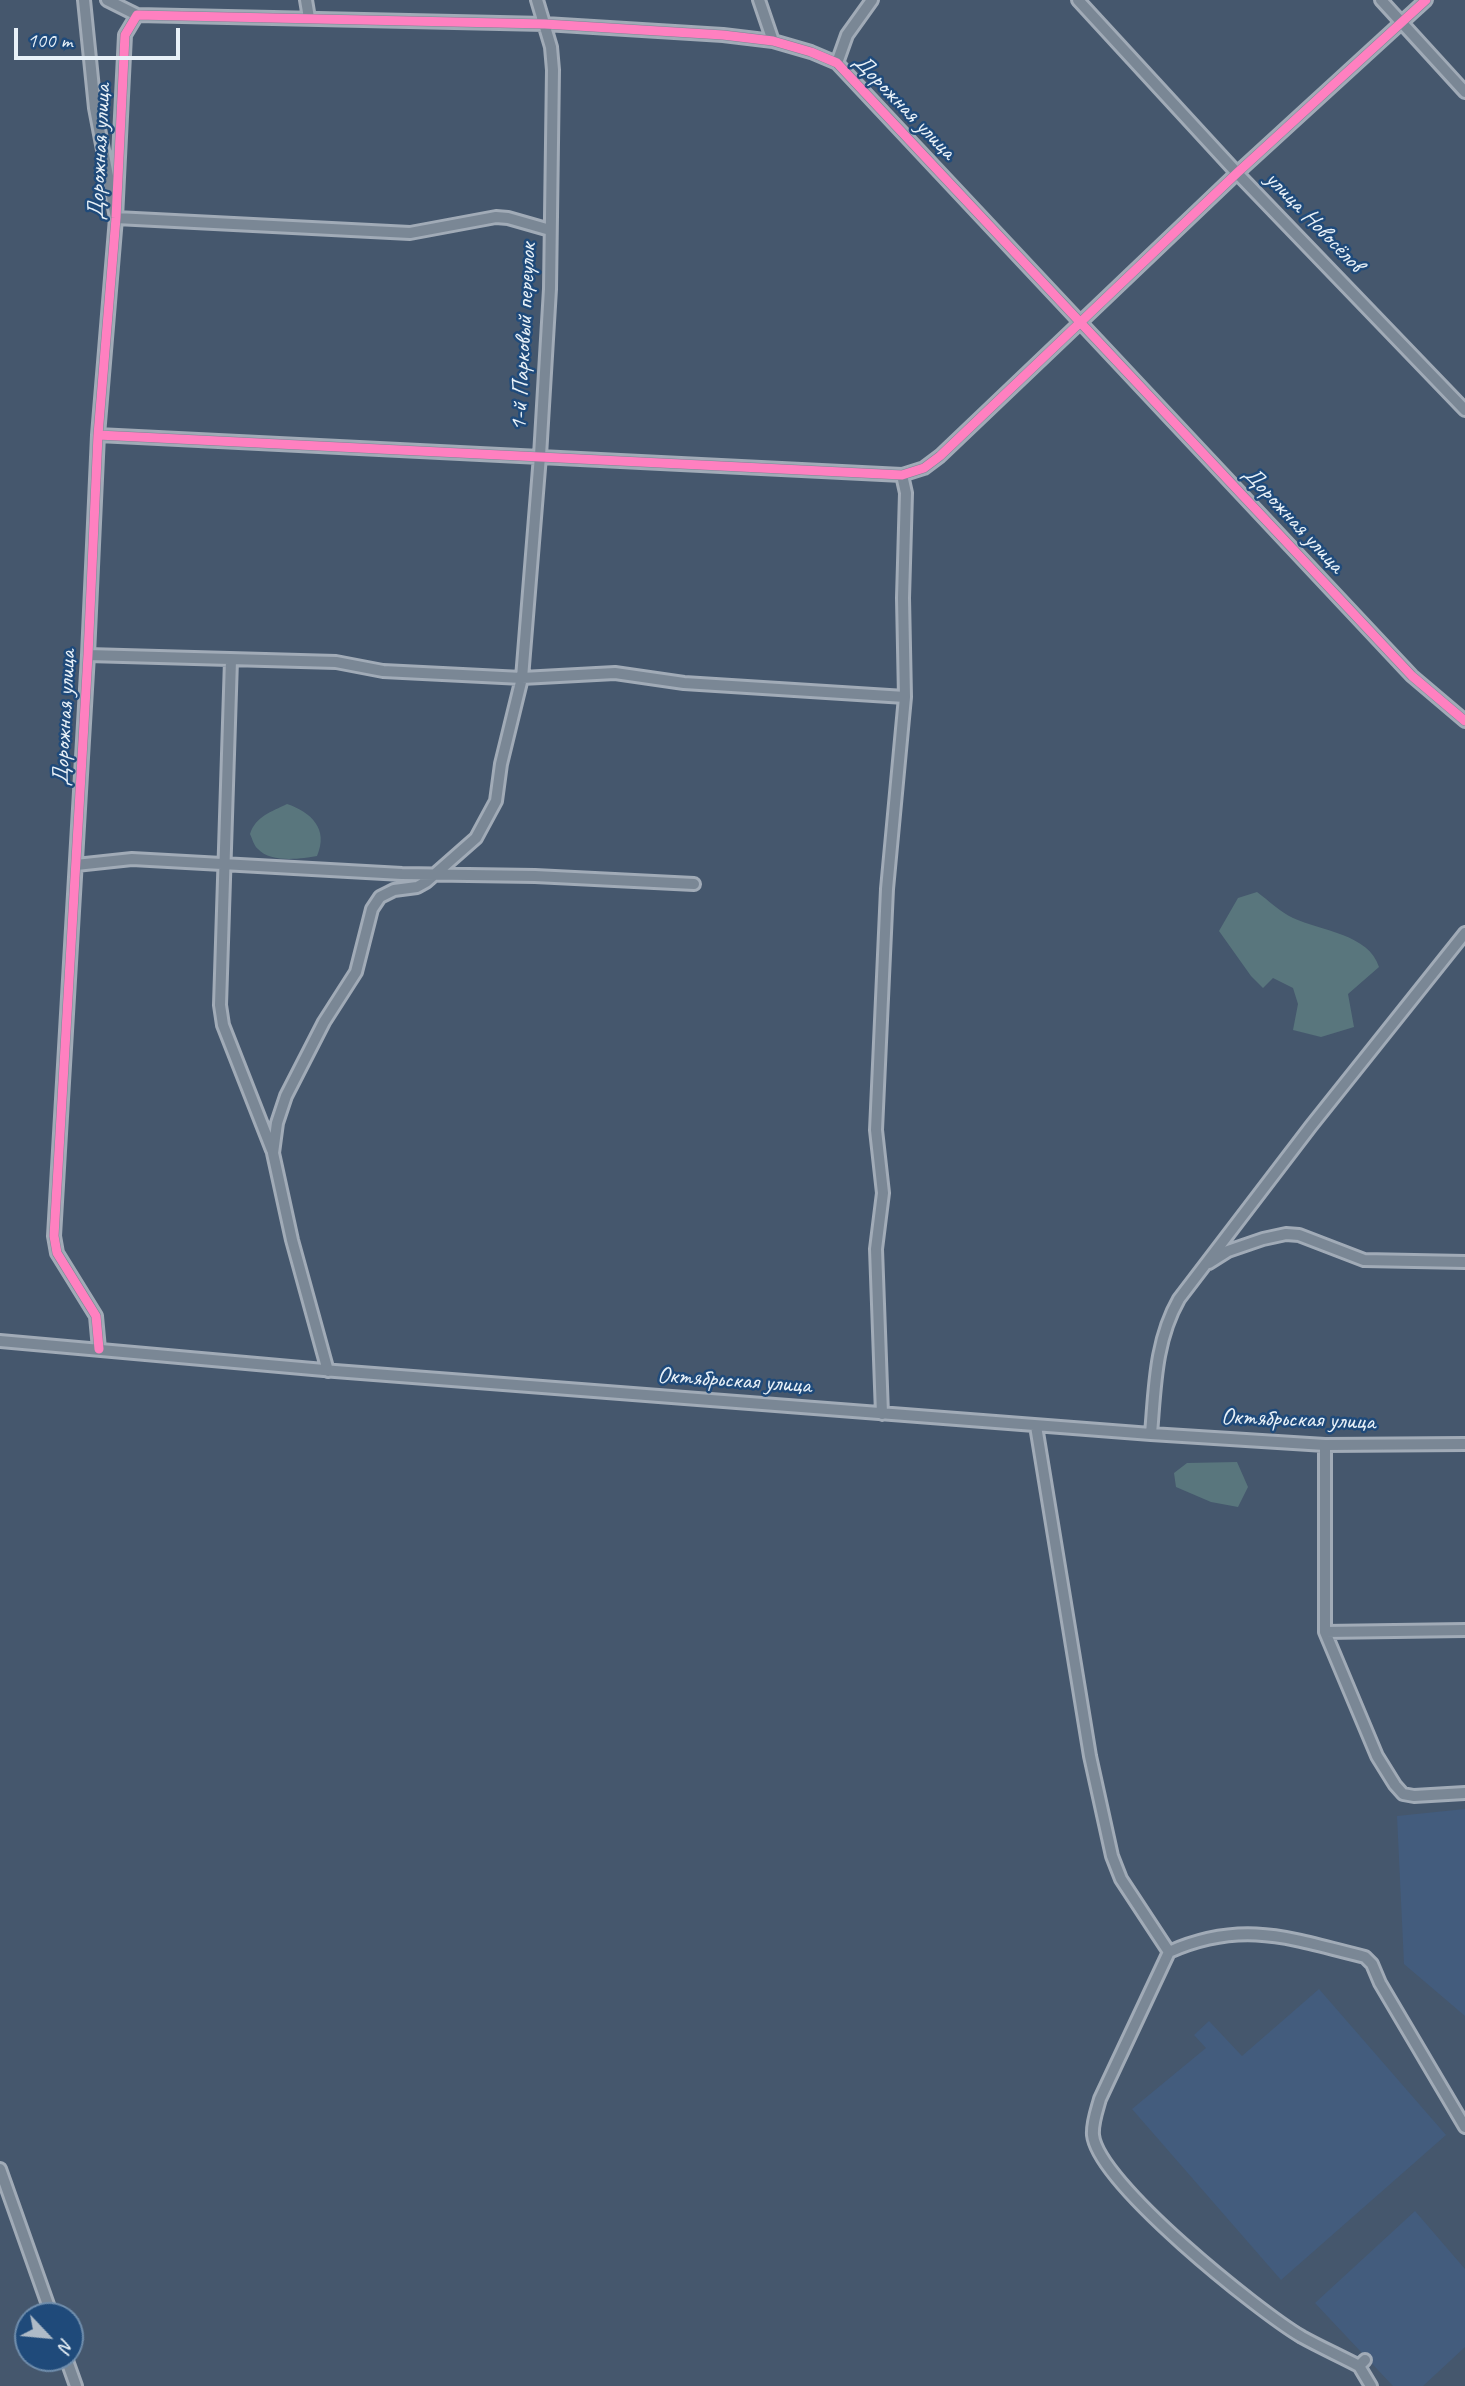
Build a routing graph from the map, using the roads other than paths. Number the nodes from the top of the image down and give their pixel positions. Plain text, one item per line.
1 (84, 0) edge
2 (107, 0) edge
3 (306, 0) edge
4 (537, 0) edge
5 (759, 0) edge
6 (872, 0) edge
7 (1078, 0) edge
8 (1381, 0) edge
9 (1426, 0) edge
10 (137, 15) junction
11 (309, 18) junction
12 (1401, 22) junction
13 (545, 24) junction
14 (774, 41) junction
15 (837, 64) junction
16 (1465, 92) edge
17 (1237, 173) junction
18 (116, 218) junction
19 (551, 230) junction
20 (1080, 322) junction
21 (1465, 410) edge
22 (98, 435) junction
23 (540, 456) junction
24 (902, 475) junction
25 (88, 655) junction
26 (231, 660) junction
27 (522, 678) junction
28 (905, 697) junction
29 (1465, 721) edge
30 (225, 864) junction
31 (76, 865) junction
32 (435, 875) junction
33 (695, 884) dead end
34 (1465, 933) edge
35 (273, 1153) junction
36 (1465, 1262) edge
37 (1203, 1266) junction
38 (0, 1341) edge
39 (99, 1349) junction
40 (328, 1371) junction
41 (882, 1414) junction
42 (1036, 1426) junction
43 (1151, 1434) junction
44 (1465, 1444) edge
45 (1325, 1445) junction
46 (1465, 1630) edge
47 (1325, 1632) junction
48 (1465, 1793) edge
49 (1169, 1952) junction
50 (1465, 2127) edge
51 (0, 2169) edge
52 (47, 2302) edge
53 (1371, 2386) edge

1 - 18 street
2 - 10 street
3 - 11 street
4 - 13 street, 1-й Парковый переулок
5 - 14 street
6 - 15 street
7 - 17 street, улица Новосёлов
8 - 12 street
9 - 12 street
10 - 11 street, Дорожная улица
10 - 18 street, Дорожная улица
11 - 13 street, Дорожная улица
12 - 16 street
12 - 17 street
13 - 14 street, Дорожная улица
13 - 19 street, 1-й Парковый переулок
14 - 15 street, Дорожная улица
15 - 20 street, Дорожная улица
17 - 20 street
17 - 21 street, улица Новосёлов
18 - 19 street
18 - 22 street, Дорожная улица
19 - 23 street, 1-й Парковый переулок
20 - 24 street
20 - 29 street, Дорожная улица
22 - 23 street
22 - 25 street, Дорожная улица
23 - 24 street
23 - 27 street, 1-й Парковый переулок
24 - 28 street
25 - 26 street
25 - 31 street, Дорожная улица
26 - 27 street
26 - 30 street
27 - 28 street
27 - 32 street, 1-й Парковый переулок
28 - 41 street
30 - 31 street
30 - 32 street
30 - 35 street
31 - 39 street, Дорожная улица
32 - 33 street
32 - 35 street
34 - 37 street
35 - 40 street
36 - 37 street
37 - 43 street
38 - 39 street, Октябрьская улица
39 - 40 street, Октябрьская улица
40 - 41 street, Октябрьская улица
41 - 42 street, Октябрьская улица
42 - 43 street, Октябрьская улица
42 - 49 street
43 - 45 street, Октябрьская улица
44 - 45 street, Октябрьская улица
45 - 47 street
46 - 47 street
47 - 48 street
49 - 50 street
49 - 53 street
51 - 52 street

